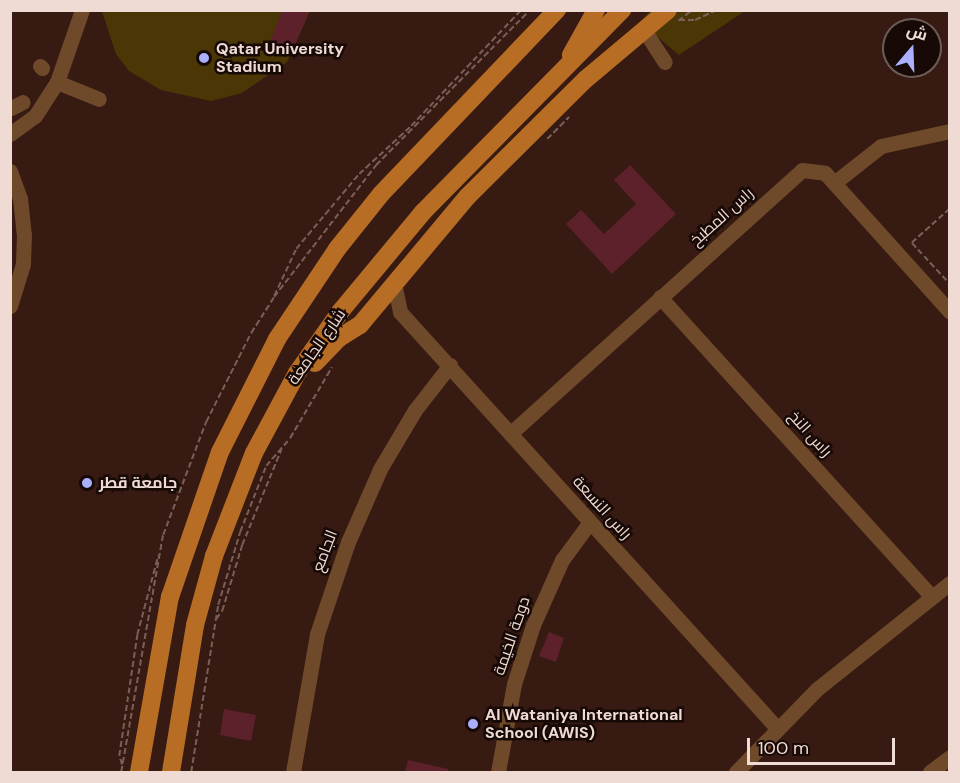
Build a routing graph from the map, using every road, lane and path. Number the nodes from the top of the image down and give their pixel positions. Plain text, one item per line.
1 (82, 10) edge
2 (521, 10) edge
3 (530, 10) edge
4 (556, 10) edge
5 (596, 10) edge
6 (622, 10) edge
7 (716, 11) edge
8 (673, 15) edge
9 (644, 30) junction
10 (665, 62) dead end
11 (566, 68) junction
12 (57, 82) junction
13 (99, 99) dead end
14 (950, 131) edge
15 (10, 134) edge
16 (10, 171) edge
17 (834, 183) junction
18 (950, 209) edge
19 (423, 212) junction
20 (397, 279) junction
21 (950, 284) edge
22 (274, 297) junction
23 (660, 297) junction
24 (10, 306) edge
25 (400, 312) junction
26 (950, 312) edge
27 (370, 313) junction
28 (450, 365) junction
29 (333, 366) dead end
30 (297, 373) junction
31 (511, 433) junction
32 (282, 447) junction
33 (590, 522) junction
34 (159, 555) junction
35 (950, 583) edge
36 (931, 596) junction
37 (215, 619) junction
38 (777, 728) junction
39 (950, 757) edge
40 (950, 768) edge
41 (131, 769) edge
42 (121, 772) edge
43 (171, 772) edge
44 (191, 772) edge
45 (293, 772) edge
46 (498, 772) edge
47 (736, 772) edge
48 (930, 772) edge
49 (943, 772) edge

1 - 12 street
2 - 22 path
3 - 22 path
4 - 41 main road, شارع الجامعة
5 - 11 main road
6 - 11 main road, شارع الجامعة
7 - 8 path
8 - 9 main road
9 - 10 street
9 - 20 main road
11 - 19 main road, شارع الجامعة
12 - 13 street
12 - 15 street
14 - 17 street
16 - 24 street
17 - 23 street, راس المطبخ
17 - 26 street, راس المطبخ
18 - 21 path
19 - 20 main road
19 - 30 main road, شارع الجامعة
20 - 25 street
20 - 27 main road
22 - 34 path
23 - 31 street, راس المطبخ
23 - 36 street, راس النخ
25 - 27 street
25 - 28 street, راس النسعة
27 - 30 main road
28 - 31 street, راس النسعة
28 - 45 street, الجامع
29 - 32 path
30 - 43 main road, شارع الجامعة
31 - 33 street, راس النسعة
32 - 37 path
32 - 37 path
33 - 38 street, راس النسعة
33 - 46 street, دوحة الخيمة
34 - 41 path
34 - 41 path
35 - 36 street
36 - 38 street
37 - 44 path
38 - 47 street
39 - 48 street
40 - 49 street
41 - 42 path

